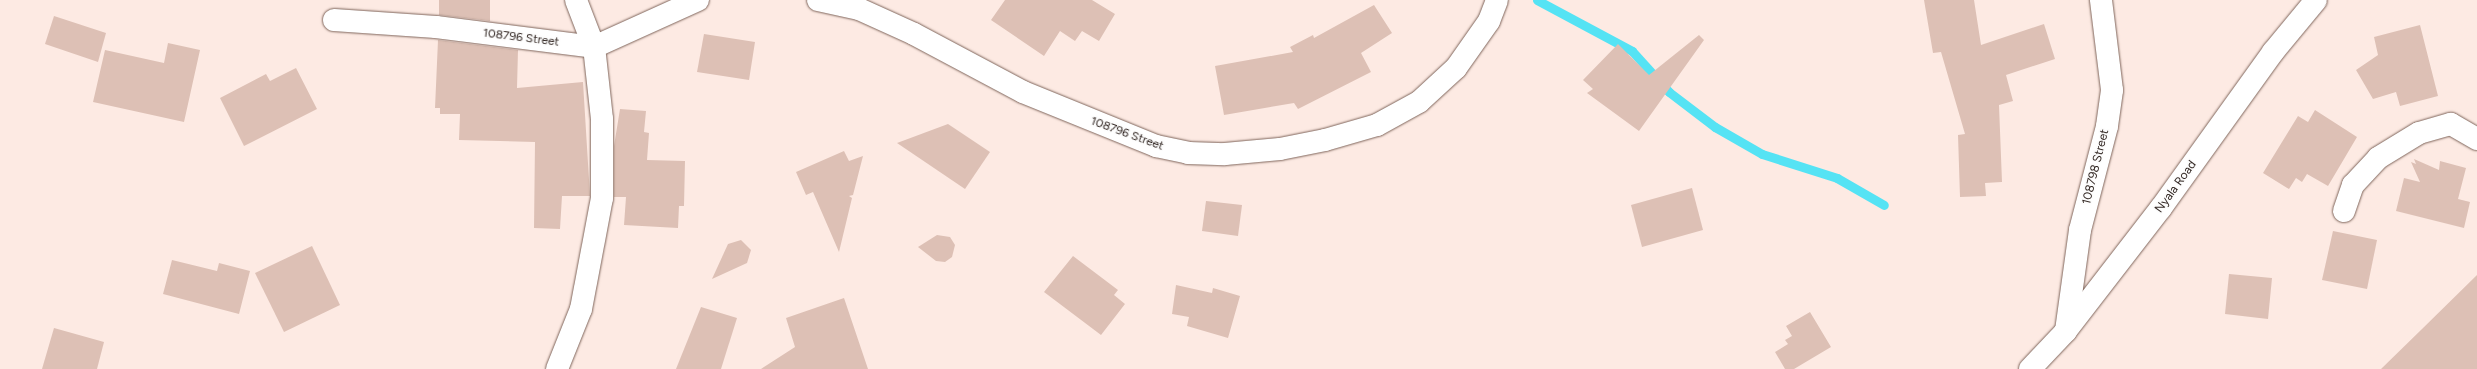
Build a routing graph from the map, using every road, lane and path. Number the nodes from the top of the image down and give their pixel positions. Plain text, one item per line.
1 (576, 0) edge
2 (698, 0) edge
3 (818, 0) edge
4 (1497, 0) edge
5 (2101, 0) edge
6 (2316, 0) edge
7 (334, 20) dead end
8 (594, 47) junction
9 (2477, 139) edge
10 (2344, 211) dead end
11 (2066, 332) junction
12 (556, 369) edge
13 (2030, 369) edge

1 - 8 street
2 - 8 street
3 - 4 street, 108796 Street
5 - 11 street, 108798 Street
6 - 11 street, Nyala Road
7 - 8 street, 108796 Street
8 - 12 street
9 - 10 street
11 - 13 street, Nyala Road

